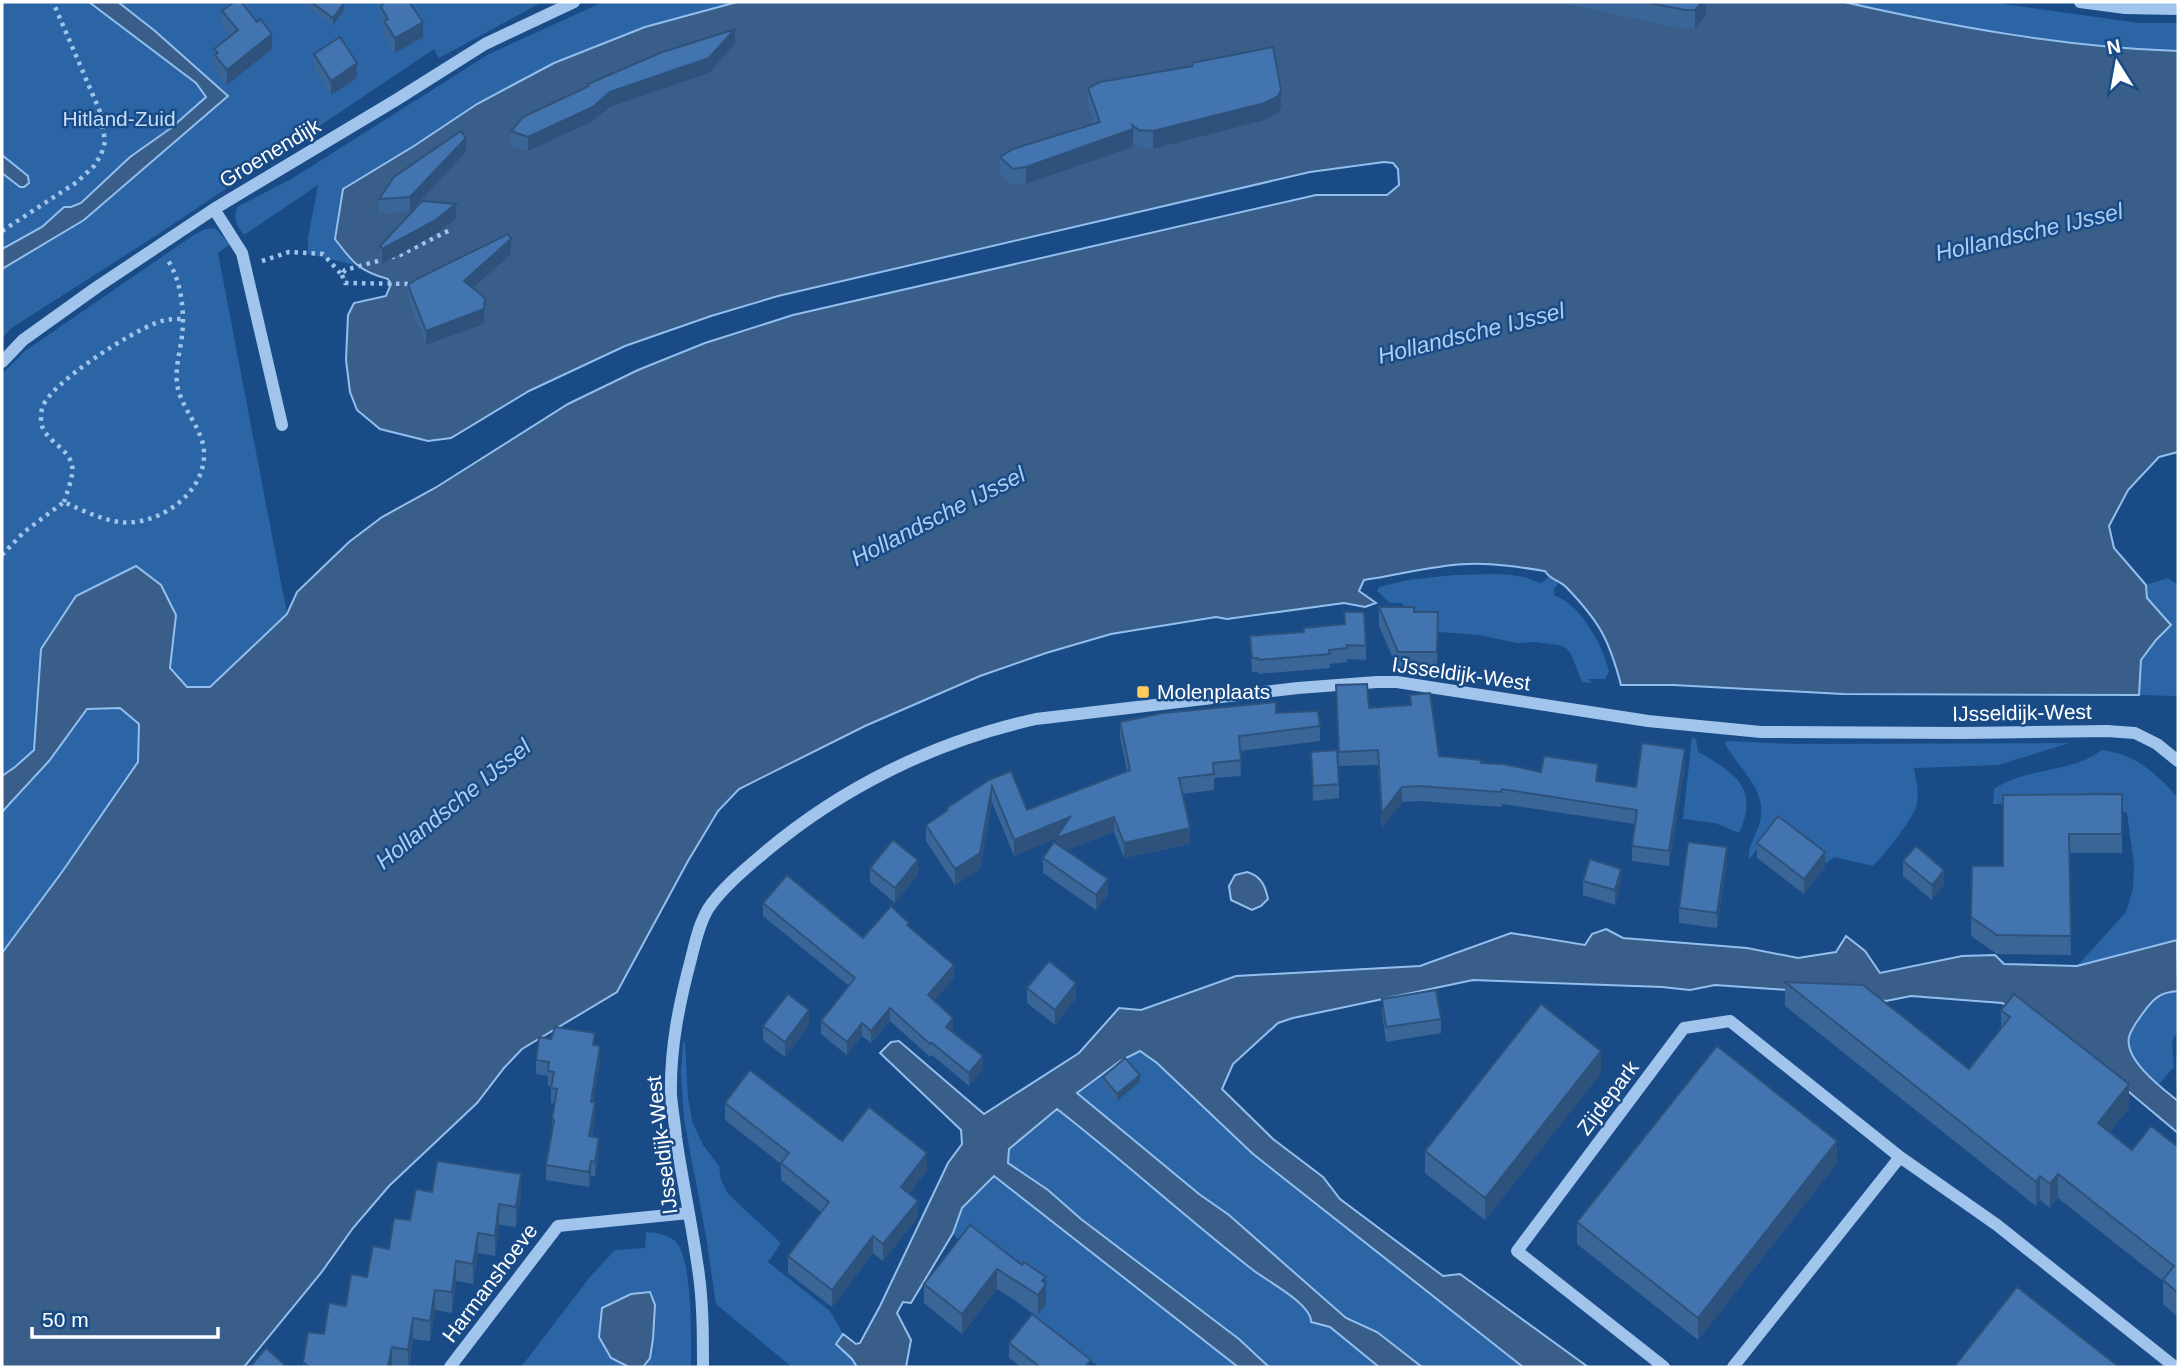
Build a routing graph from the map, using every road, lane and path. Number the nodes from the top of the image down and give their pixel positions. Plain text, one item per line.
1 (53, 2) edge
2 (574, 2) edge
3 (2080, 2) edge
4 (2178, 9) edge
5 (214, 209) junction
6 (450, 230) dead end
7 (2, 231) edge
8 (159, 246) junction
9 (246, 268) junction
10 (342, 275) junction
11 (425, 284) edge
12 (183, 320) junction
13 (2, 362) edge
14 (282, 425) dead end
15 (64, 502) junction
16 (2, 555) edge
17 (2178, 760) edge
18 (1900, 1157) junction
19 (689, 1213) junction
20 (450, 1367) edge
21 (703, 1367) edge
22 (1664, 1367) edge
23 (1733, 1367) edge
24 (2175, 1367) edge

1 - 7 path
2 - 5 street, Groenendijk
3 - 4 street
5 - 8 street, Groenendijk
5 - 9 street
6 - 10 path
8 - 12 path
8 - 13 street, Groenendijk
9 - 10 path
9 - 14 street
10 - 11 path
12 - 15 path
12 - 15 path
15 - 16 path
17 - 19 street, IJsseldijk-West
18 - 22 street, Zijdepark
18 - 23 street
18 - 24 street, Zijdepark
19 - 20 street, Harmanshoeve
19 - 21 street, IJsseldijk-West

